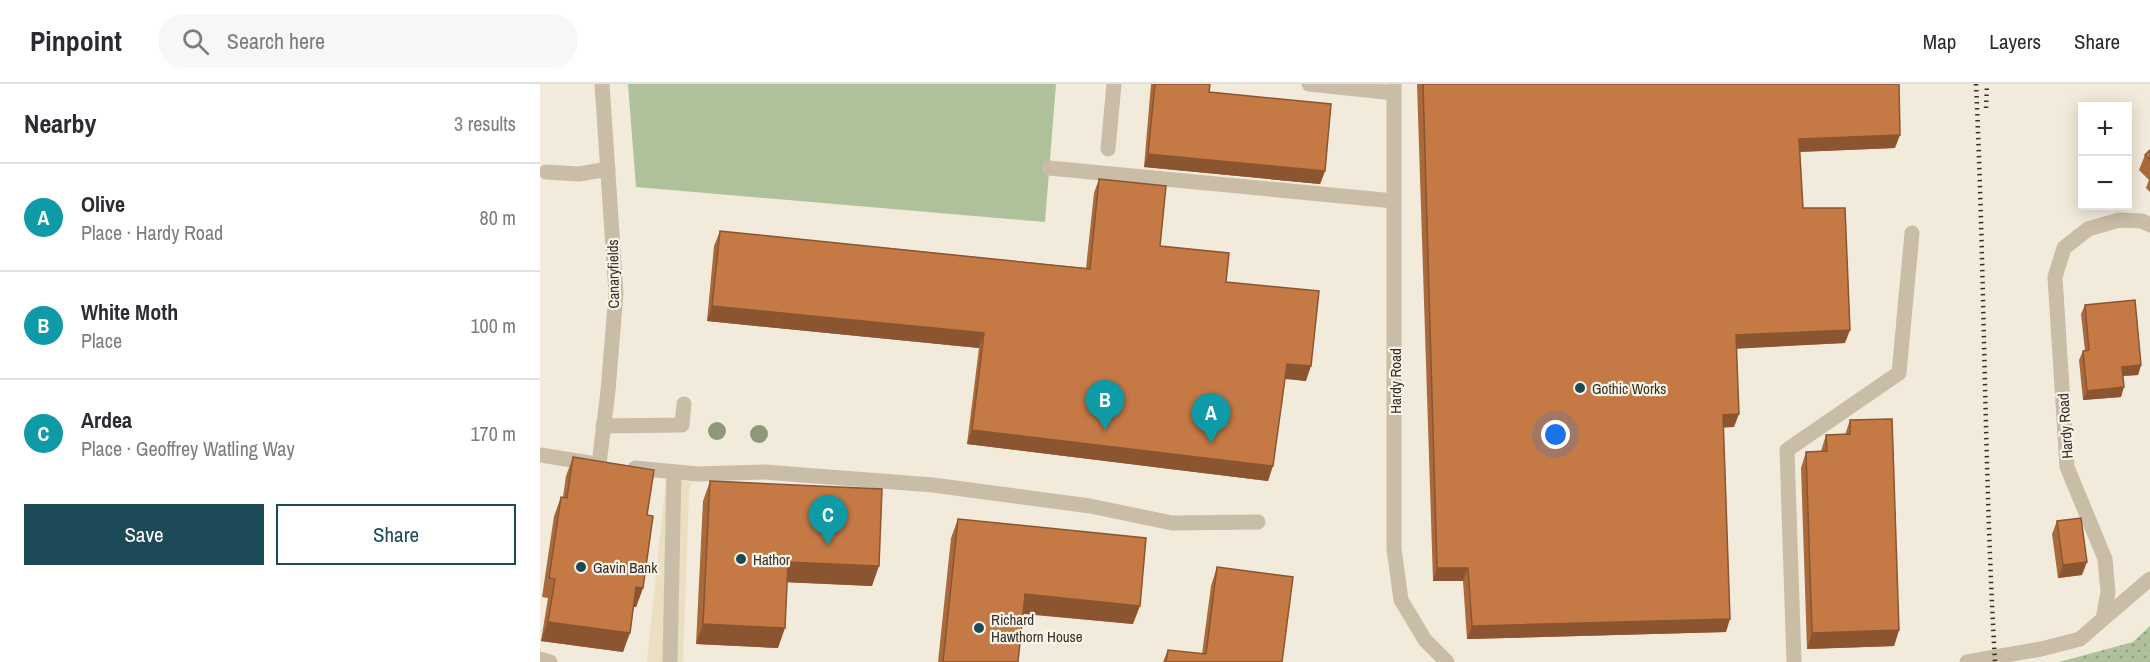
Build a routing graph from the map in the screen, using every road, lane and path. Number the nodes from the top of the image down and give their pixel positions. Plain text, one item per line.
1 (602, 84) edge
2 (1114, 84) edge
3 (1309, 84) edge
4 (1394, 89) edge
5 (1108, 149) dead end
6 (1049, 168) dead end
7 (608, 170) junction
8 (546, 172) dead end
9 (1394, 201) junction
10 (2150, 225) edge
11 (1912, 233) dead end
12 (684, 404) dead end
13 (603, 426) junction
14 (540, 455) edge
15 (609, 466) junction
16 (674, 472) junction
17 (1258, 522) dead end
18 (2150, 579) edge
19 (2103, 619) junction
20 (540, 659) edge
21 (550, 662) edge
22 (670, 662) edge
23 (1447, 662) edge
24 (1794, 662) edge
25 (1967, 662) edge

1 - 7 street, Canaryfields
2 - 5 street
3 - 4 street
4 - 9 street, Hardy Road
6 - 9 street
7 - 8 street
7 - 13 street, Canaryfields
9 - 23 street, Hardy Road
10 - 19 street, Hardy Road
11 - 24 street
12 - 13 street
13 - 15 street, Canaryfields
14 - 15 street
15 - 16 street
16 - 17 street
16 - 22 street
18 - 19 street
19 - 25 street
20 - 21 street

